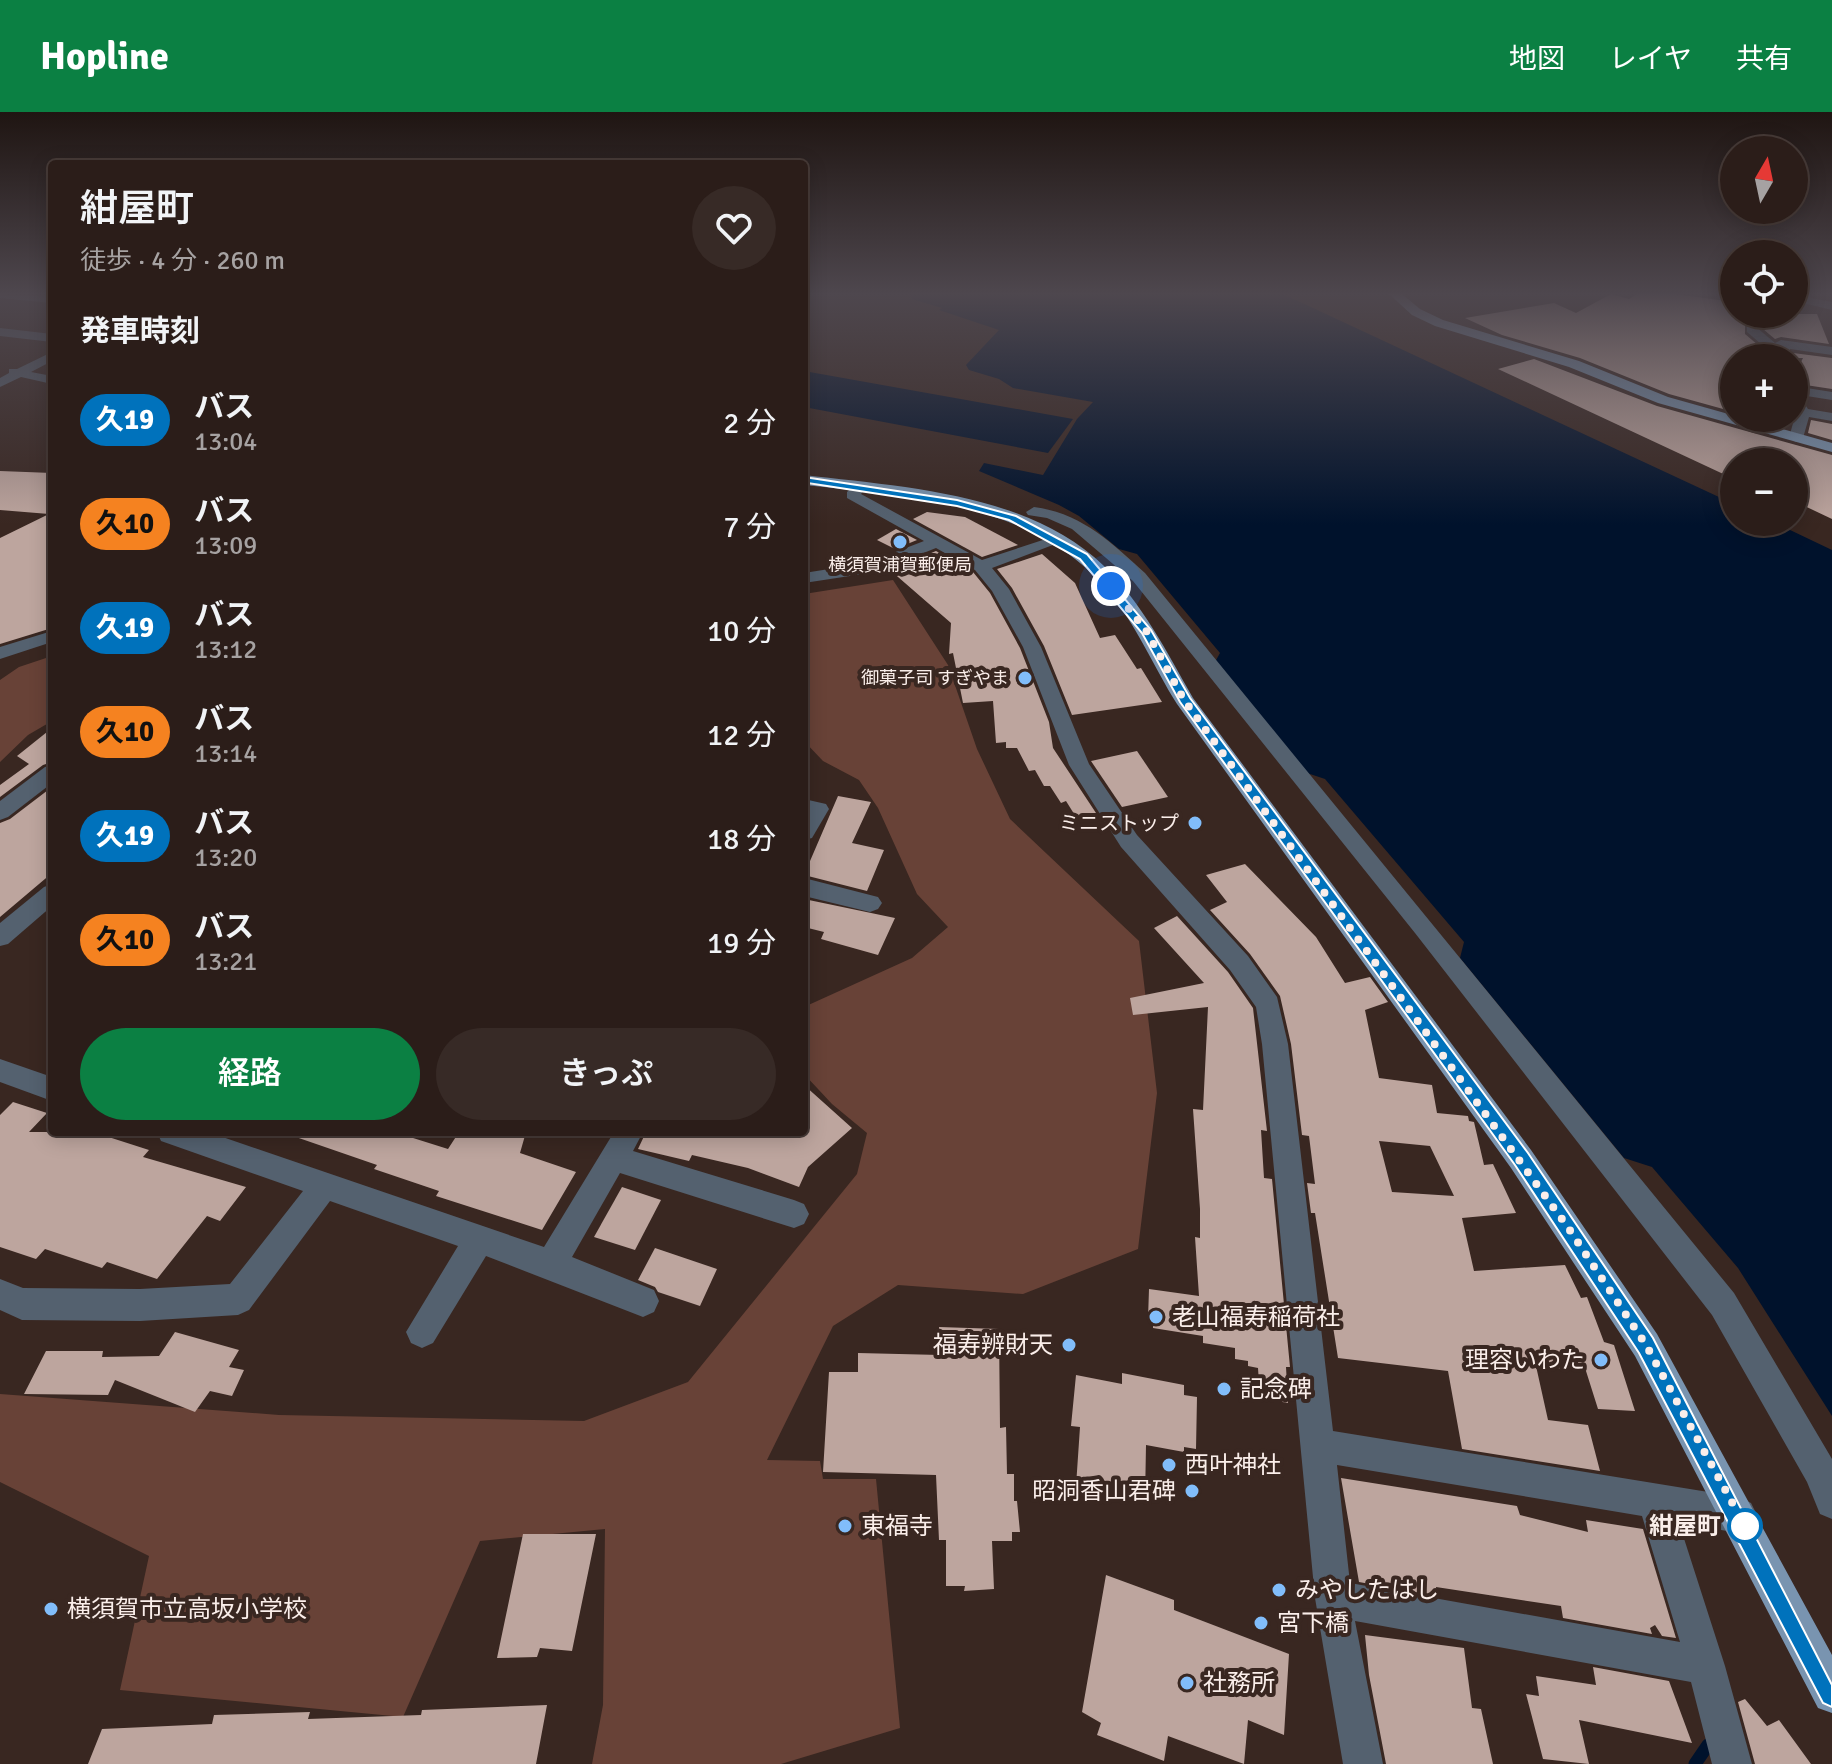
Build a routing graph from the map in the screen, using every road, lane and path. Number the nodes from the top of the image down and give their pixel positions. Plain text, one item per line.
1 (0, 371) edge
2 (23, 371) edge
3 (1592, 371) edge
4 (19, 373) junction
5 (48, 379) edge
6 (0, 383) edge
7 (1808, 392) edge
8 (1832, 396) edge
9 (1808, 413) edge
10 (1832, 417) edge
11 (1798, 432) edge
12 (1796, 438) junction
13 (1832, 448) edge
14 (808, 481) edge
15 (858, 487) junction
16 (1034, 512) dead end
17 (1058, 540) junction
18 (937, 542) junction
19 (981, 566) junction
20 (808, 577) edge
21 (48, 637) edge
22 (0, 653) edge
23 (48, 775) edge
24 (808, 807) edge
25 (0, 812) edge
26 (808, 825) edge
27 (808, 888) edge
28 (48, 896) edge
29 (870, 903) dead end
30 (0, 937) edge
31 (0, 1070) edge
32 (46, 1079) edge
33 (183, 1136) edge
34 (627, 1136) edge
35 (613, 1158) junction
36 (325, 1185) junction
37 (794, 1214) dead end
38 (479, 1240) junction
39 (551, 1264) junction
40 (0, 1294) edge
41 (643, 1301) dead end
42 (422, 1332) dead end
43 (1316, 1445) junction
44 (1655, 1501) junction
45 (1832, 1502) edge
46 (1739, 1515) junction
47 (1333, 1598) junction
48 (1706, 1666) junction
49 (1832, 1694) edge
50 (1363, 1764) edge
51 (1732, 1764) edge

1 - 4 street
2 - 4 street
3 - 12 main road
4 - 5 street
4 - 6 street
7 - 8 street
9 - 10 street
11 - 12 street
12 - 13 main road
14 - 15 main road
15 - 17 main road
15 - 18 street
16 - 45 street
17 - 19 street
17 - 46 main road
18 - 19 street
18 - 20 street
19 - 43 street
21 - 22 street
23 - 25 street
24 - 26 street
27 - 29 street
28 - 30 street
31 - 32 street
33 - 36 street
34 - 35 street
35 - 37 street
35 - 39 street
36 - 38 street
36 - 40 street
38 - 39 street
38 - 42 street
39 - 41 street
43 - 44 street
43 - 47 street
44 - 46 street
44 - 48 street
46 - 49 main road
47 - 48 street
47 - 50 street
48 - 51 street

